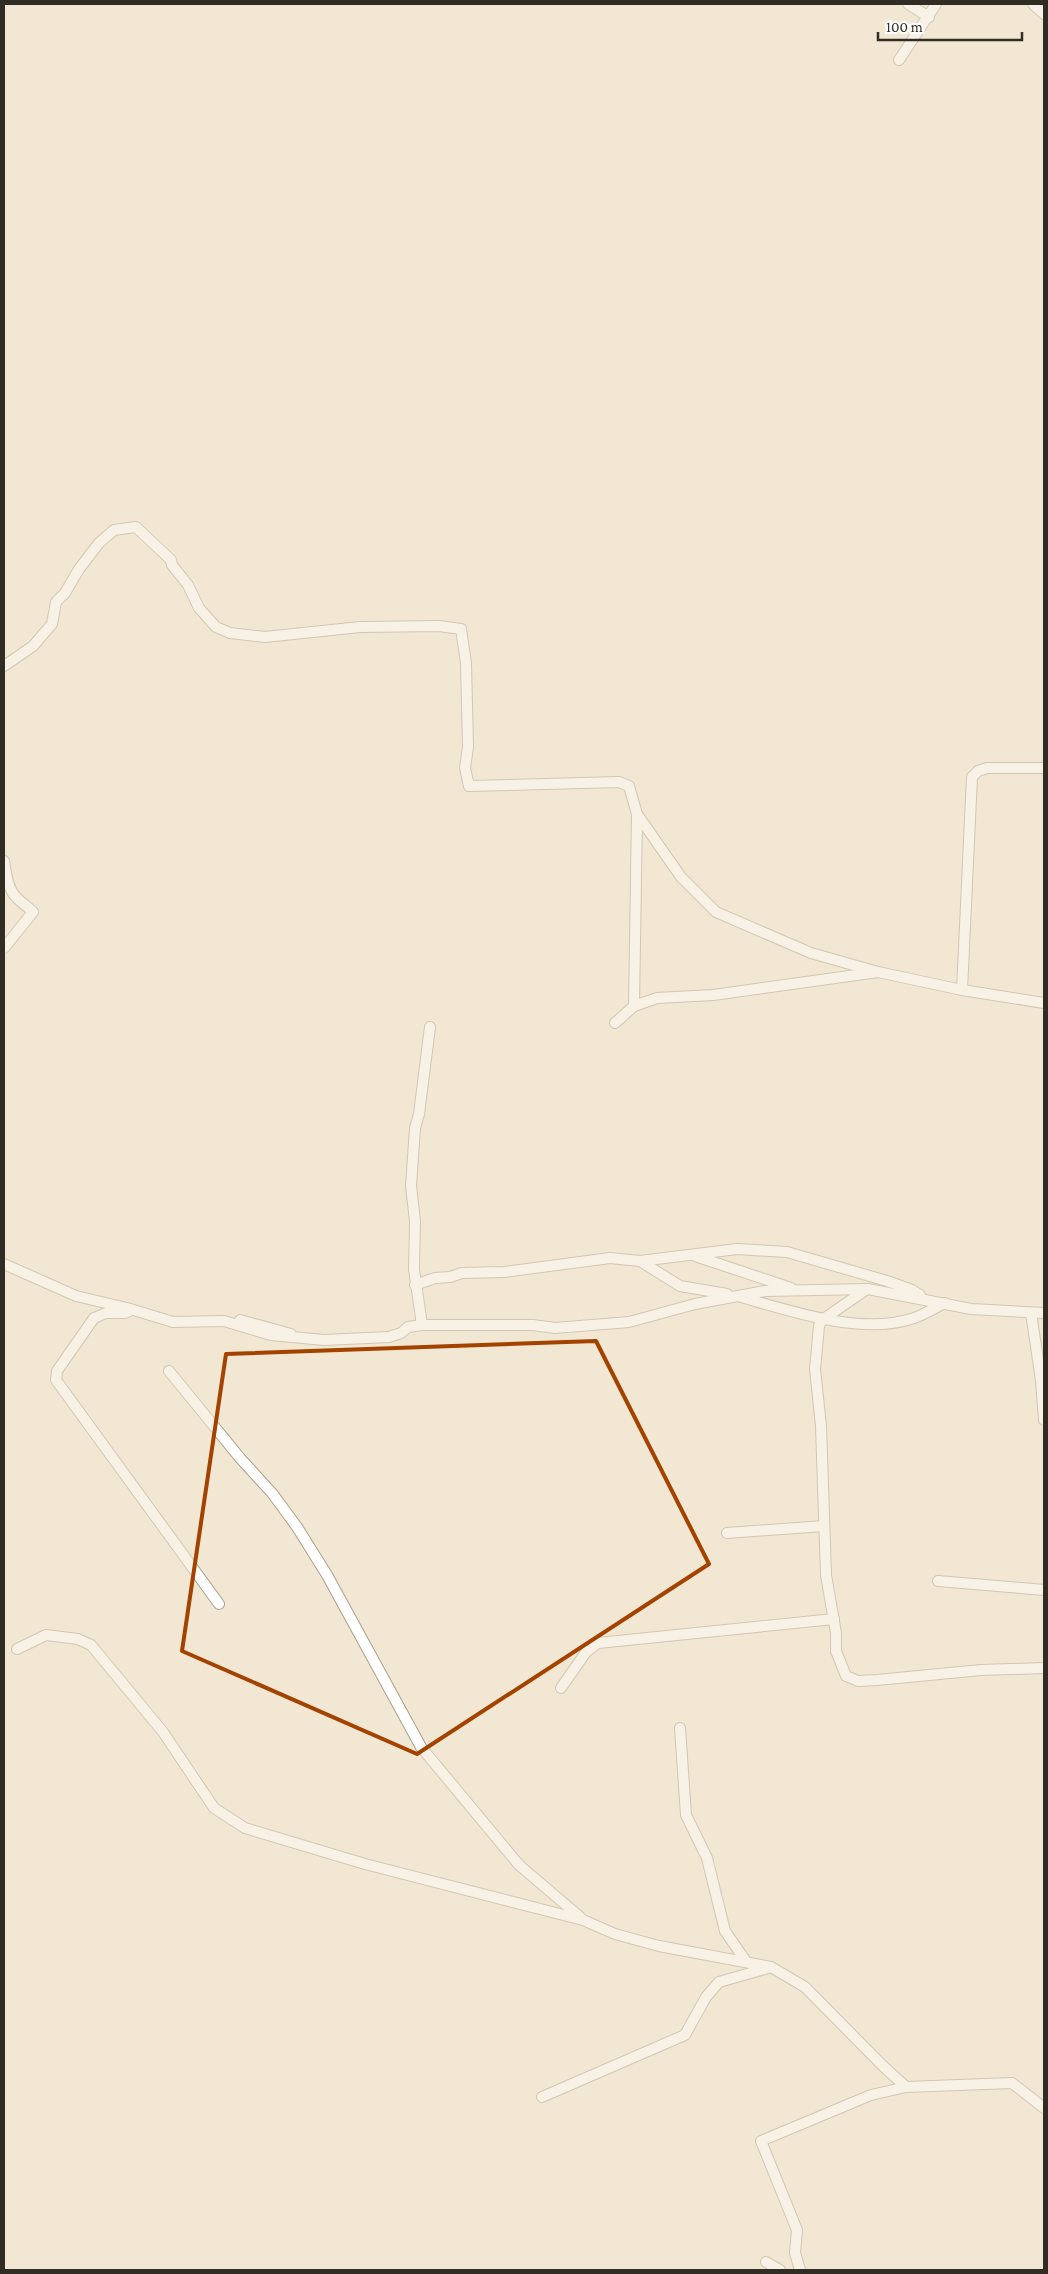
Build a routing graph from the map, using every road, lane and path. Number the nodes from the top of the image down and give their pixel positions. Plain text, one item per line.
1 (908, 4) edge
2 (936, 4) edge
3 (1033, 4) edge
4 (1044, 14) edge
5 (929, 17) junction
6 (900, 60) dead end
7 (4, 666) edge
8 (1044, 768) edge
9 (638, 814) junction
10 (4, 861) edge
11 (4, 948) edge
12 (878, 972) junction
13 (962, 990) junction
14 (1044, 1003) edge
15 (634, 1006) junction
16 (615, 1023) dead end
17 (430, 1027) dead end
18 (692, 1255) junction
19 (640, 1261) junction
20 (4, 1264) edge
21 (415, 1285) junction
22 (868, 1289) junction
23 (799, 1290) junction
24 (737, 1295) junction
25 (926, 1300) junction
26 (945, 1303) junction
27 (132, 1310) junction
28 (1031, 1313) junction
29 (1044, 1313) edge
30 (822, 1320) junction
31 (422, 1325) junction
32 (169, 1370) dead end
33 (1044, 1420) edge
34 (824, 1526) junction
35 (727, 1533) dead end
36 (938, 1581) dead end
37 (1044, 1590) edge
38 (220, 1604) dead end
39 (834, 1619) junction
40 (17, 1649) dead end
41 (1044, 1668) edge
42 (561, 1688) dead end
43 (680, 1728) dead end
44 (583, 1920) junction
45 (745, 1960) junction
46 (771, 1967) junction
47 (906, 2087) junction
48 (542, 2097) dead end
49 (1044, 2108) edge
50 (766, 2262) dead end
51 (780, 2270) edge
52 (800, 2270) edge

1 - 5 street
2 - 5 street
3 - 4 street
5 - 6 street
7 - 9 street
8 - 13 street
9 - 12 street
9 - 15 street
10 - 11 street
12 - 13 street
12 - 15 street
13 - 14 street
15 - 16 street
17 - 21 street
18 - 19 street
18 - 23 street
18 - 25 street
19 - 21 street
19 - 24 street
20 - 27 street
21 - 31 street
22 - 23 street
22 - 25 street
22 - 30 street
23 - 24 street
24 - 30 street
24 - 31 street
25 - 26 street
26 - 28 street
26 - 30 street
27 - 31 street
27 - 38 street
28 - 29 street
28 - 33 street
30 - 34 street
32 - 44 street
34 - 35 street
34 - 39 street
36 - 37 street
39 - 41 street
39 - 42 street
40 - 44 street
43 - 45 street
44 - 45 street
45 - 46 street
46 - 47 street
46 - 48 street
47 - 49 street
47 - 52 street
50 - 51 street

